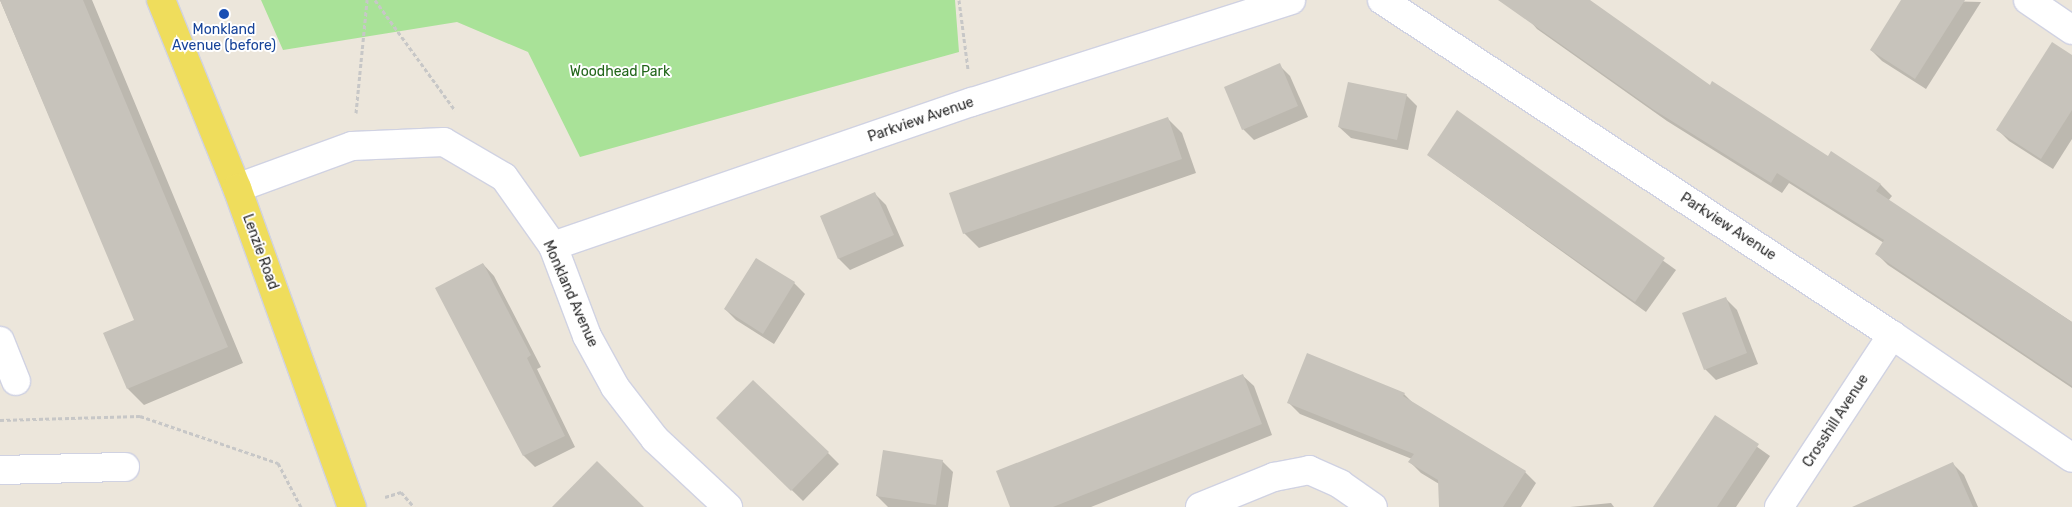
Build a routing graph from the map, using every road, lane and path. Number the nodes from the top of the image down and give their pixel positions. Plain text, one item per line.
1 (161, 0) edge
2 (367, 0) edge
3 (375, 0) edge
4 (959, 0) edge
5 (1291, 0) edge
6 (1382, 0) edge
7 (2028, 0) edge
8 (2072, 30) edge
9 (972, 102) junction
10 (457, 113) dead end
11 (352, 146) junction
12 (236, 188) junction
13 (552, 246) junction
14 (1892, 335) junction
15 (0, 342) edge
16 (16, 381) dead end
17 (0, 420) edge
18 (2072, 458) edge
19 (125, 467) dead end
20 (0, 470) edge
21 (301, 507) edge
22 (352, 507) edge
23 (728, 507) edge
24 (1200, 507) edge
25 (1374, 507) edge
26 (1779, 507) edge

1 - 12 main road, Lenzie Road
2 - 11 path
3 - 10 path
4 - 9 path
5 - 9 street, Parkview Avenue
6 - 14 street, Parkview Avenue
7 - 8 street
9 - 13 street, Parkview Avenue
11 - 12 street, Monkland Avenue
11 - 13 street, Monkland Avenue
12 - 22 main road, Lenzie Road
13 - 23 street, Monkland Avenue
14 - 18 street, Parkview Avenue
14 - 26 street, Crosshill Avenue
15 - 16 street
17 - 21 path
19 - 20 street
24 - 25 street

